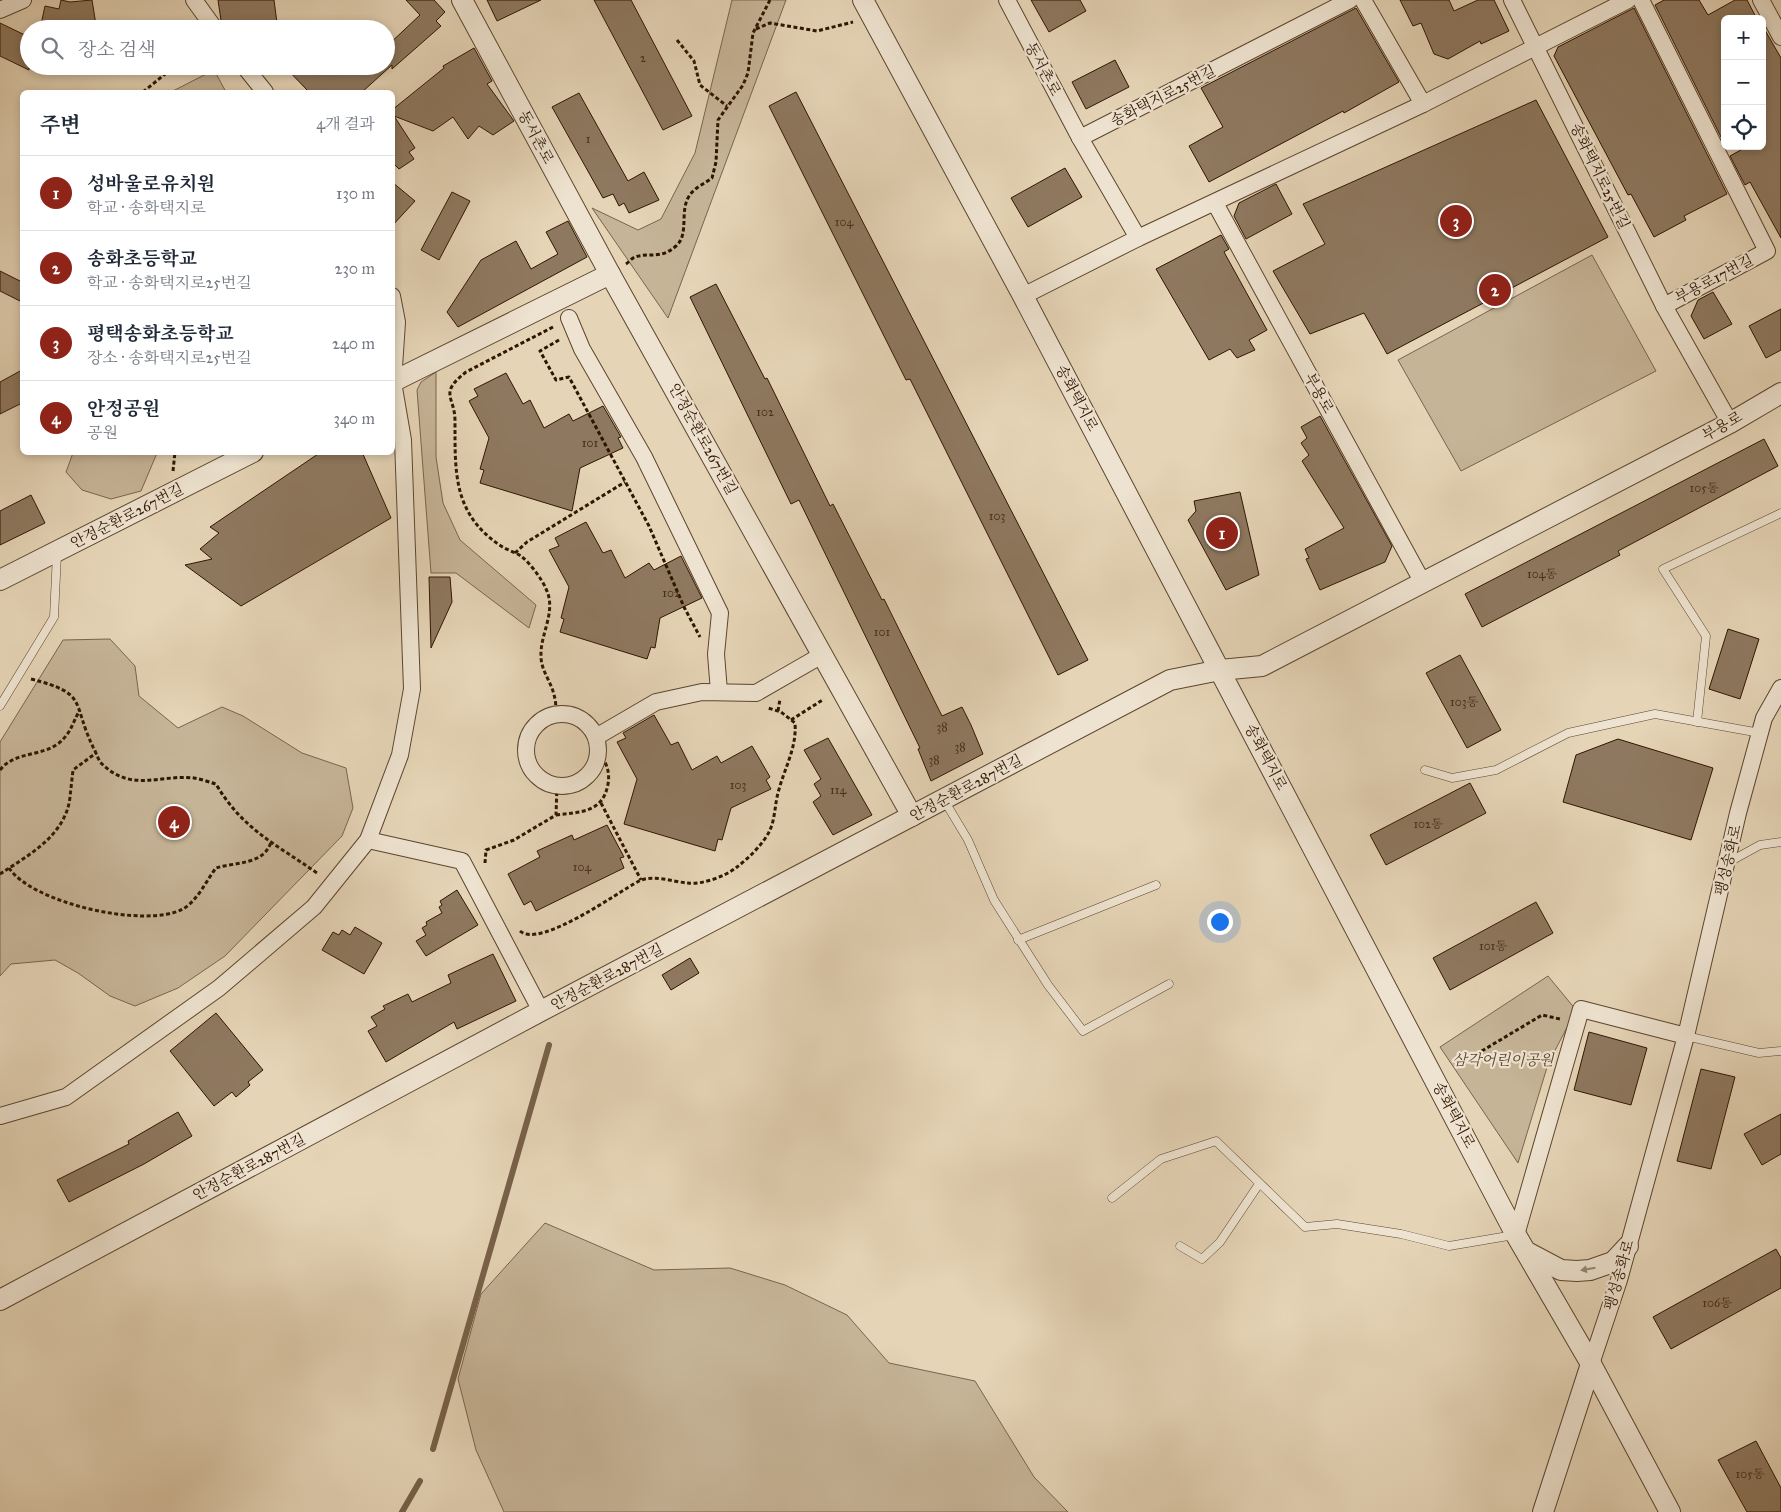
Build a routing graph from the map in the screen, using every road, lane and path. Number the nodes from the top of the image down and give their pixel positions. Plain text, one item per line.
1 (23, 0) edge
2 (194, 0) edge
3 (462, 0) edge
4 (770, 0) edge
5 (1006, 0) edge
6 (1350, 0) edge
7 (1363, 0) edge
8 (1512, 0) edge
9 (1628, 0) edge
10 (1641, 0) edge
11 (1761, 0) edge
12 (867, 8) edge
13 (0, 10) edge
14 (208, 20) edge
15 (755, 29) junction
16 (1781, 37) edge
17 (678, 40) dead end
18 (1536, 46) junction
19 (165, 75) edge
20 (251, 75) edge
21 (146, 90) edge
22 (263, 90) edge
23 (1422, 104) junction
24 (727, 106) junction
25 (1080, 138) junction
26 (1216, 204) junction
27 (1138, 238) junction
28 (1774, 247) edge
29 (613, 280) junction
30 (1023, 296) junction
31 (1664, 306) junction
32 (395, 312) edge
33 (572, 325) junction
34 (395, 352) edge
35 (395, 381) edge
36 (1781, 393) edge
37 (395, 394) edge
38 (1730, 423) junction
39 (247, 455) edge
40 (625, 482) junction
41 (1781, 513) edge
42 (57, 552) junction
43 (514, 553) junction
44 (0, 580) edge
45 (1423, 583) junction
46 (716, 654) junction
47 (822, 655) junction
48 (1220, 670) junction
49 (20, 673) junction
50 (841, 688) junction
51 (1781, 688) edge
52 (719, 692) junction
53 (0, 706) edge
54 (761, 708) dead end
55 (80, 710) junction
56 (556, 714) junction
57 (790, 720) junction
58 (1696, 722) junction
59 (1760, 734) junction
60 (597, 745) junction
61 (96, 753) junction
62 (0, 770) edge
63 (1425, 770) dead end
64 (557, 785) junction
65 (944, 800) junction
66 (601, 803) junction
67 (556, 815) junction
68 (912, 816) junction
69 (368, 840) junction
70 (271, 842) junction
71 (1781, 842) edge
72 (1727, 863) junction
73 (486, 866) dead end
74 (9, 868) junction
75 (0, 874) edge
76 (641, 880) junction
77 (332, 884) junction
78 (1156, 886) dead end
79 (520, 930) dead end
80 (1018, 940) junction
81 (1169, 984) dead end
82 (541, 1011) junction
83 (1577, 1024) junction
84 (1686, 1036) junction
85 (1781, 1051) edge
86 (1465, 1061) dead end
87 (0, 1116) edge
88 (1260, 1184) junction
89 (1112, 1198) dead end
90 (1516, 1235) junction
91 (1180, 1246) dead end
92 (1628, 1246) junction
93 (1527, 1252) junction
94 (0, 1300) edge
95 (1592, 1364) junction
96 (1543, 1512) edge
97 (1670, 1512) edge

1 - 13 street
2 - 14 street
3 - 29 street, 동서촌로
4 - 15 path
5 - 25 street, 동서촌로
6 - 25 street, 송화택지로25번길
7 - 23 street
8 - 18 street, 송화택지로25번길
9 - 18 street
10 - 28 street, 부용로17번길
11 - 16 street
12 - 15 path
12 - 30 street, 송화택지로
15 - 24 path
17 - 24 path
18 - 23 street
18 - 31 street, 송화택지로25번길
19 - 21 path
20 - 22 street
23 - 26 street
24 - 29 path
25 - 27 street
26 - 27 street
26 - 45 street, 부용로
27 - 30 street
28 - 31 street, 부용로17번길
29 - 35 street
29 - 47 street, 안정순환로267번길
30 - 48 street, 송화택지로
31 - 38 street, 부용로17번길
32 - 34 street
33 - 40 path
33 - 43 path
33 - 46 street
36 - 38 street, 부용로
37 - 69 street
38 - 45 street, 부용로
39 - 42 street, 안정순환로267번길
40 - 43 path
40 - 46 path
41 - 58 lane
42 - 44 street, 안정순환로267번길
42 - 49 lane
43 - 56 path
45 - 48 street, 부용로
46 - 52 street
47 - 50 street, 안정순환로267번길
47 - 52 street
48 - 65 street, 안정순환로287번길
48 - 90 street, 송화택지로
49 - 53 lane
49 - 55 path
50 - 57 path
50 - 68 street, 안정순환로267번길
51 - 59 street, 팽성송화로
52 - 60 street
54 - 57 path
55 - 61 path
55 - 62 path
56 - 60 street
56 - 64 street
57 - 76 path
58 - 59 lane
58 - 63 lane
59 - 72 street, 팽성송화로
60 - 64 street
60 - 66 path
61 - 70 path
61 - 74 path
64 - 67 path
65 - 68 street, 안정순환로287번길
65 - 80 lane
66 - 67 path
66 - 76 path
67 - 73 path
68 - 82 street, 안정순환로287번길
69 - 77 street
69 - 82 street
70 - 74 path
70 - 77 path
71 - 72 lane
72 - 84 street, 팽성송화로
74 - 75 path
76 - 79 path
77 - 87 street
78 - 80 lane
80 - 81 lane
82 - 94 street, 안정순환로287번길
83 - 84 street
83 - 86 path
83 - 90 street
84 - 85 lane
84 - 92 street, 팽성송화로
88 - 89 lane
88 - 90 lane
88 - 91 lane
90 - 93 street, 송화택지로
92 -> 93 street
92 - 95 street, 팽성송화로
93 - 95 street, 송화택지로
95 - 96 street, 팽성송화로
95 - 97 street, 송화택지로

